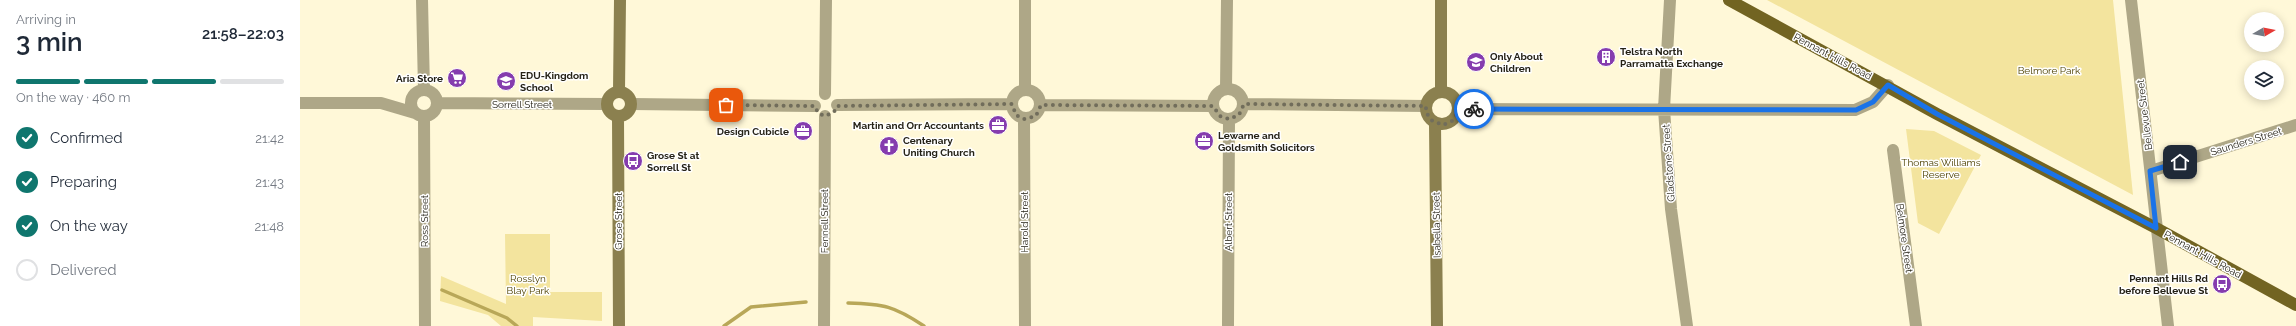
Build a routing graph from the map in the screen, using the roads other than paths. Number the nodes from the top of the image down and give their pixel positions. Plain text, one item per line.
1 (422, 0) edge
2 (620, 0) edge
3 (826, 0) edge
4 (1025, 0) edge
5 (1227, 0) edge
6 (1441, 0) edge
7 (1670, 0) edge
8 (1729, 0) edge
9 (2131, 0) edge
10 (1888, 85) junction
11 (1226, 89) junction
12 (424, 90) junction
13 (1025, 90) junction
14 (619, 92) junction
15 (1440, 92) junction
16 (824, 94) junction
17 (412, 96) junction
18 (300, 103) edge
19 (381, 103) junction
20 (437, 103) junction
21 (607, 104) junction
22 (631, 104) junction
23 (1012, 104) junction
24 (1244, 104) junction
25 (1041, 105) junction
26 (815, 106) junction
27 (837, 106) junction
28 (1213, 106) junction
29 (1426, 106) junction
30 (1664, 109) junction
31 (1458, 112) junction
32 (419, 114) junction
33 (618, 116) junction
34 (825, 116) junction
35 (1024, 119) junction
36 (1229, 119) junction
37 (1435, 123) junction
38 (2296, 126) edge
39 (1893, 150) dead end
40 (2150, 171) junction
41 (2156, 228) junction
42 (2296, 305) edge
43 (425, 326) edge
44 (618, 326) edge
45 (824, 326) edge
46 (1025, 326) edge
47 (1228, 326) edge
48 (1437, 326) edge
49 (1687, 326) edge
50 (1916, 326) edge
51 (2168, 326) edge

1 - 12 street
2 - 14 street
3 - 16 street
4 - 13 street
5 - 11 street
6 - 15 street
7 - 30 street, Gladstone Street
8 - 10 main road, Pennant Hills Road
9 - 40 street, Bellevue Street
10 - 30 street
10 - 41 main road, Pennant Hills Road
11 - 24 street
11 - 28 street
12 - 17 street
12 - 20 street
13 - 23 street
13 - 25 street
14 - 21 street
14 - 22 street
15 - 29 street
15 - 31 street
16 - 26 street
16 - 27 street
17 - 19 street
17 - 32 street
18 - 19 street
19 - 32 street
20 - 21 street, Sorrell Street
20 - 32 street
21 - 33 street
22 - 26 street
22 - 33 street
23 - 27 street
23 - 35 street
24 - 29 street
24 - 36 street
25 - 28 street
25 - 35 street
26 - 34 street
27 - 34 street
28 - 36 street
29 - 37 street
30 - 31 street
30 - 49 street, Gladstone Street
31 - 37 street
32 - 43 street, Ross Street
33 - 44 street, Grose Street
34 - 45 street, Fennell Street
35 - 46 street, Harold Street
36 - 47 street, Albert Street
37 - 48 street, Isabella Street
38 - 40 street, Saunders Street
39 - 50 street, Belmore Street
40 - 41 street, Bellevue Street
41 - 42 main road, Pennant Hills Road
41 - 51 street, Bellevue Street

